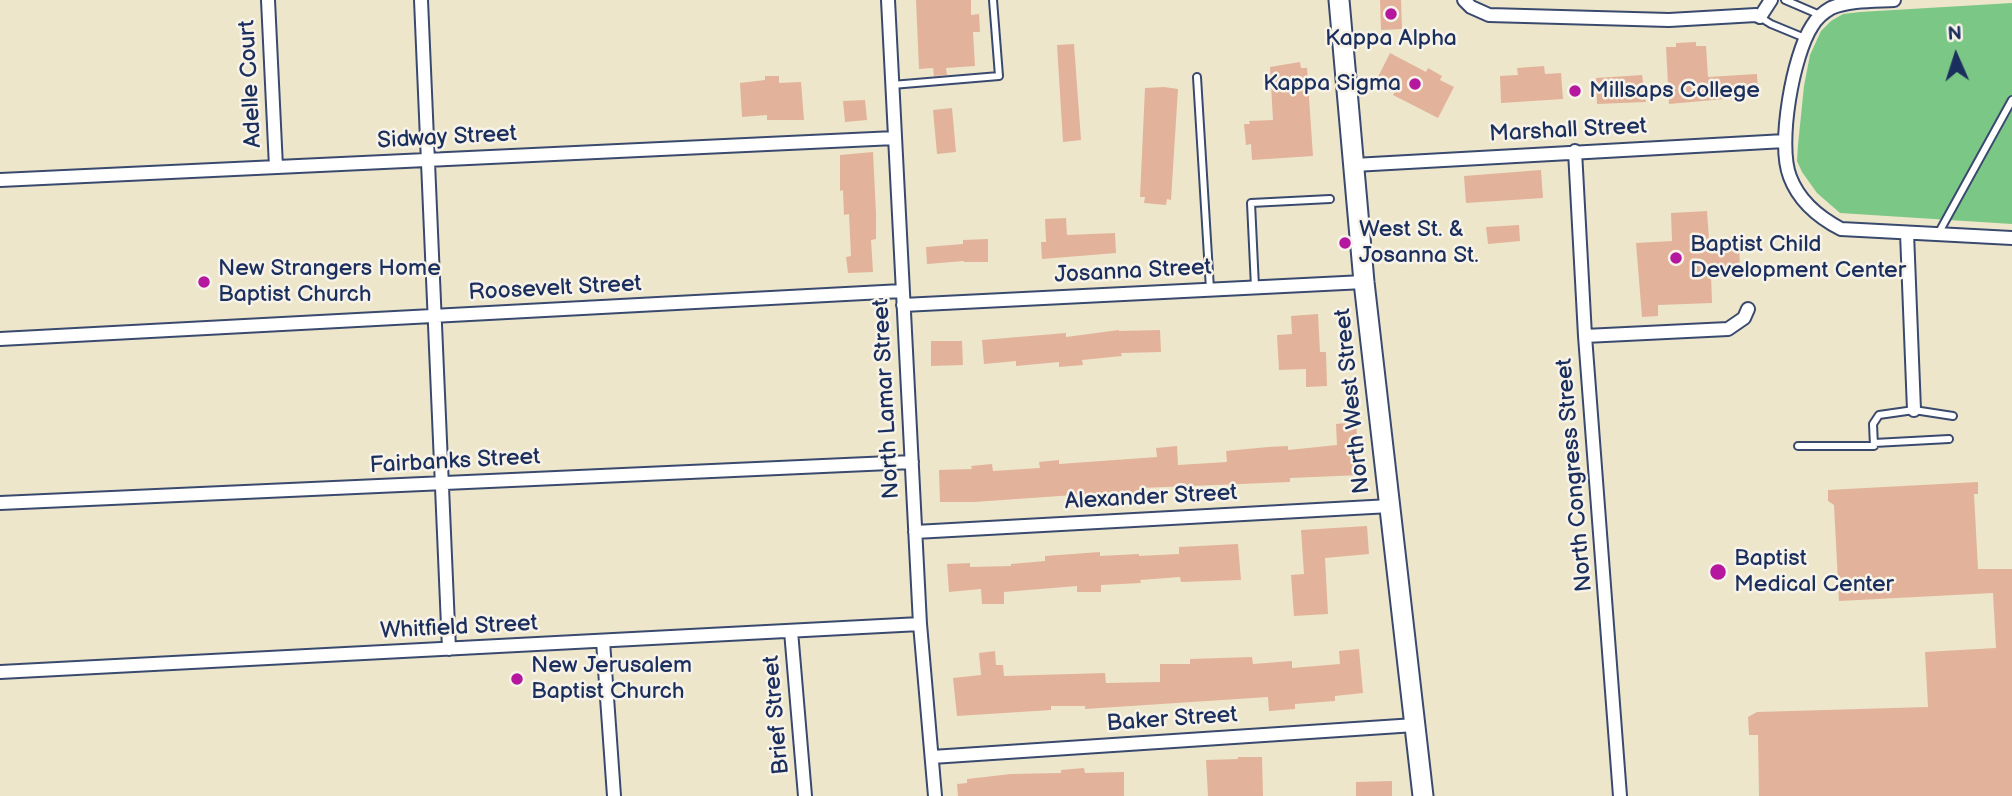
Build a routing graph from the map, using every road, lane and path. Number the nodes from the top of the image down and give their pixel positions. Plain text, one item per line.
1 (268, 0) edge
2 (421, 0) edge
3 (888, 0) edge
4 (993, 0) edge
5 (1339, 0) edge
6 (1464, 0) edge
7 (1771, 0) edge
8 (1785, 0) edge
9 (1895, 0) edge
10 (1871, 1) edge
11 (1756, 15) junction
12 (1817, 21) junction
13 (1806, 38) junction
14 (1197, 77) dead end
15 (892, 85) junction
16 (2012, 100) edge
17 (895, 138) junction
18 (1785, 141) junction
19 (1575, 151) junction
20 (428, 160) junction
21 (1354, 165) junction
22 (276, 167) junction
23 (0, 180) edge
24 (1330, 199) dead end
25 (1907, 233) junction
26 (1938, 234) junction
27 (2012, 238) edge
28 (1364, 282) junction
29 (1255, 287) junction
30 (1210, 289) junction
31 (902, 291) junction
32 (903, 305) junction
33 (1748, 309) dead end
34 (434, 316) junction
35 (1585, 336) junction
36 (0, 339) edge
37 (1914, 410) junction
38 (1954, 416) dead end
39 (1949, 439) dead end
40 (1874, 445) junction
41 (1798, 446) dead end
42 (912, 462) junction
43 (442, 483) junction
44 (0, 503) edge
45 (1390, 506) junction
46 (915, 532) junction
47 (920, 624) junction
48 (791, 631) junction
49 (603, 641) junction
50 (449, 649) junction
51 (0, 672) edge
52 (1415, 725) junction
53 (932, 757) junction
54 (614, 796) edge
55 (805, 796) edge
56 (935, 796) edge
57 (1423, 796) edge
58 (1620, 796) edge

1 - 22 street, Adelle Court
2 - 20 street
3 - 15 street, North Lamar Street
4 - 15 lane
5 - 21 street, North West Street
6 - 11 street
7 - 11 street
8 - 12 lane
9 - 10 street
10 - 12 street
11 - 13 lane
12 - 13 street
13 - 18 street
14 - 30 lane
15 - 17 street, North Lamar Street
16 - 26 lane
17 - 20 street, Sidway Street
17 - 31 street, North Lamar Street
18 - 19 street, Marshall Street
18 - 25 street
19 - 21 street, Marshall Street
19 - 35 street, North Congress Street
20 - 22 street, Sidway Street
20 - 34 street
21 - 28 street, North West Street
22 - 23 street, Sidway Street
24 - 29 lane
25 - 26 street
25 - 37 street
26 - 27 street
28 - 29 street, Josanna Street
28 - 45 street, North West Street
29 - 30 street, Josanna Street
30 - 32 street, Josanna Street
31 - 32 street, North Lamar Street
31 - 34 street, Roosevelt Street
32 - 42 street, North Lamar Street
33 - 35 street
34 - 36 street, Roosevelt Street
34 - 43 street
35 - 58 street, North Congress Street
37 - 38 lane
37 - 40 lane
39 - 40 lane
40 - 41 lane
42 - 43 street, Fairbanks Street
42 - 46 street, North Lamar Street
43 - 44 street, Fairbanks Street
43 - 50 street
45 - 46 street, Alexander Street
45 - 52 street, North West Street
46 - 47 street, North Lamar Street
47 - 48 street, Whitfield Street
47 - 53 street, North Lamar Street
48 - 49 street, Whitfield Street
48 - 55 street, Brief Street
49 - 50 street, Whitfield Street
49 - 54 street
50 - 51 street, Whitfield Street
52 - 53 street, Baker Street
52 - 57 street, North West Street
53 - 56 street, North Lamar Street

